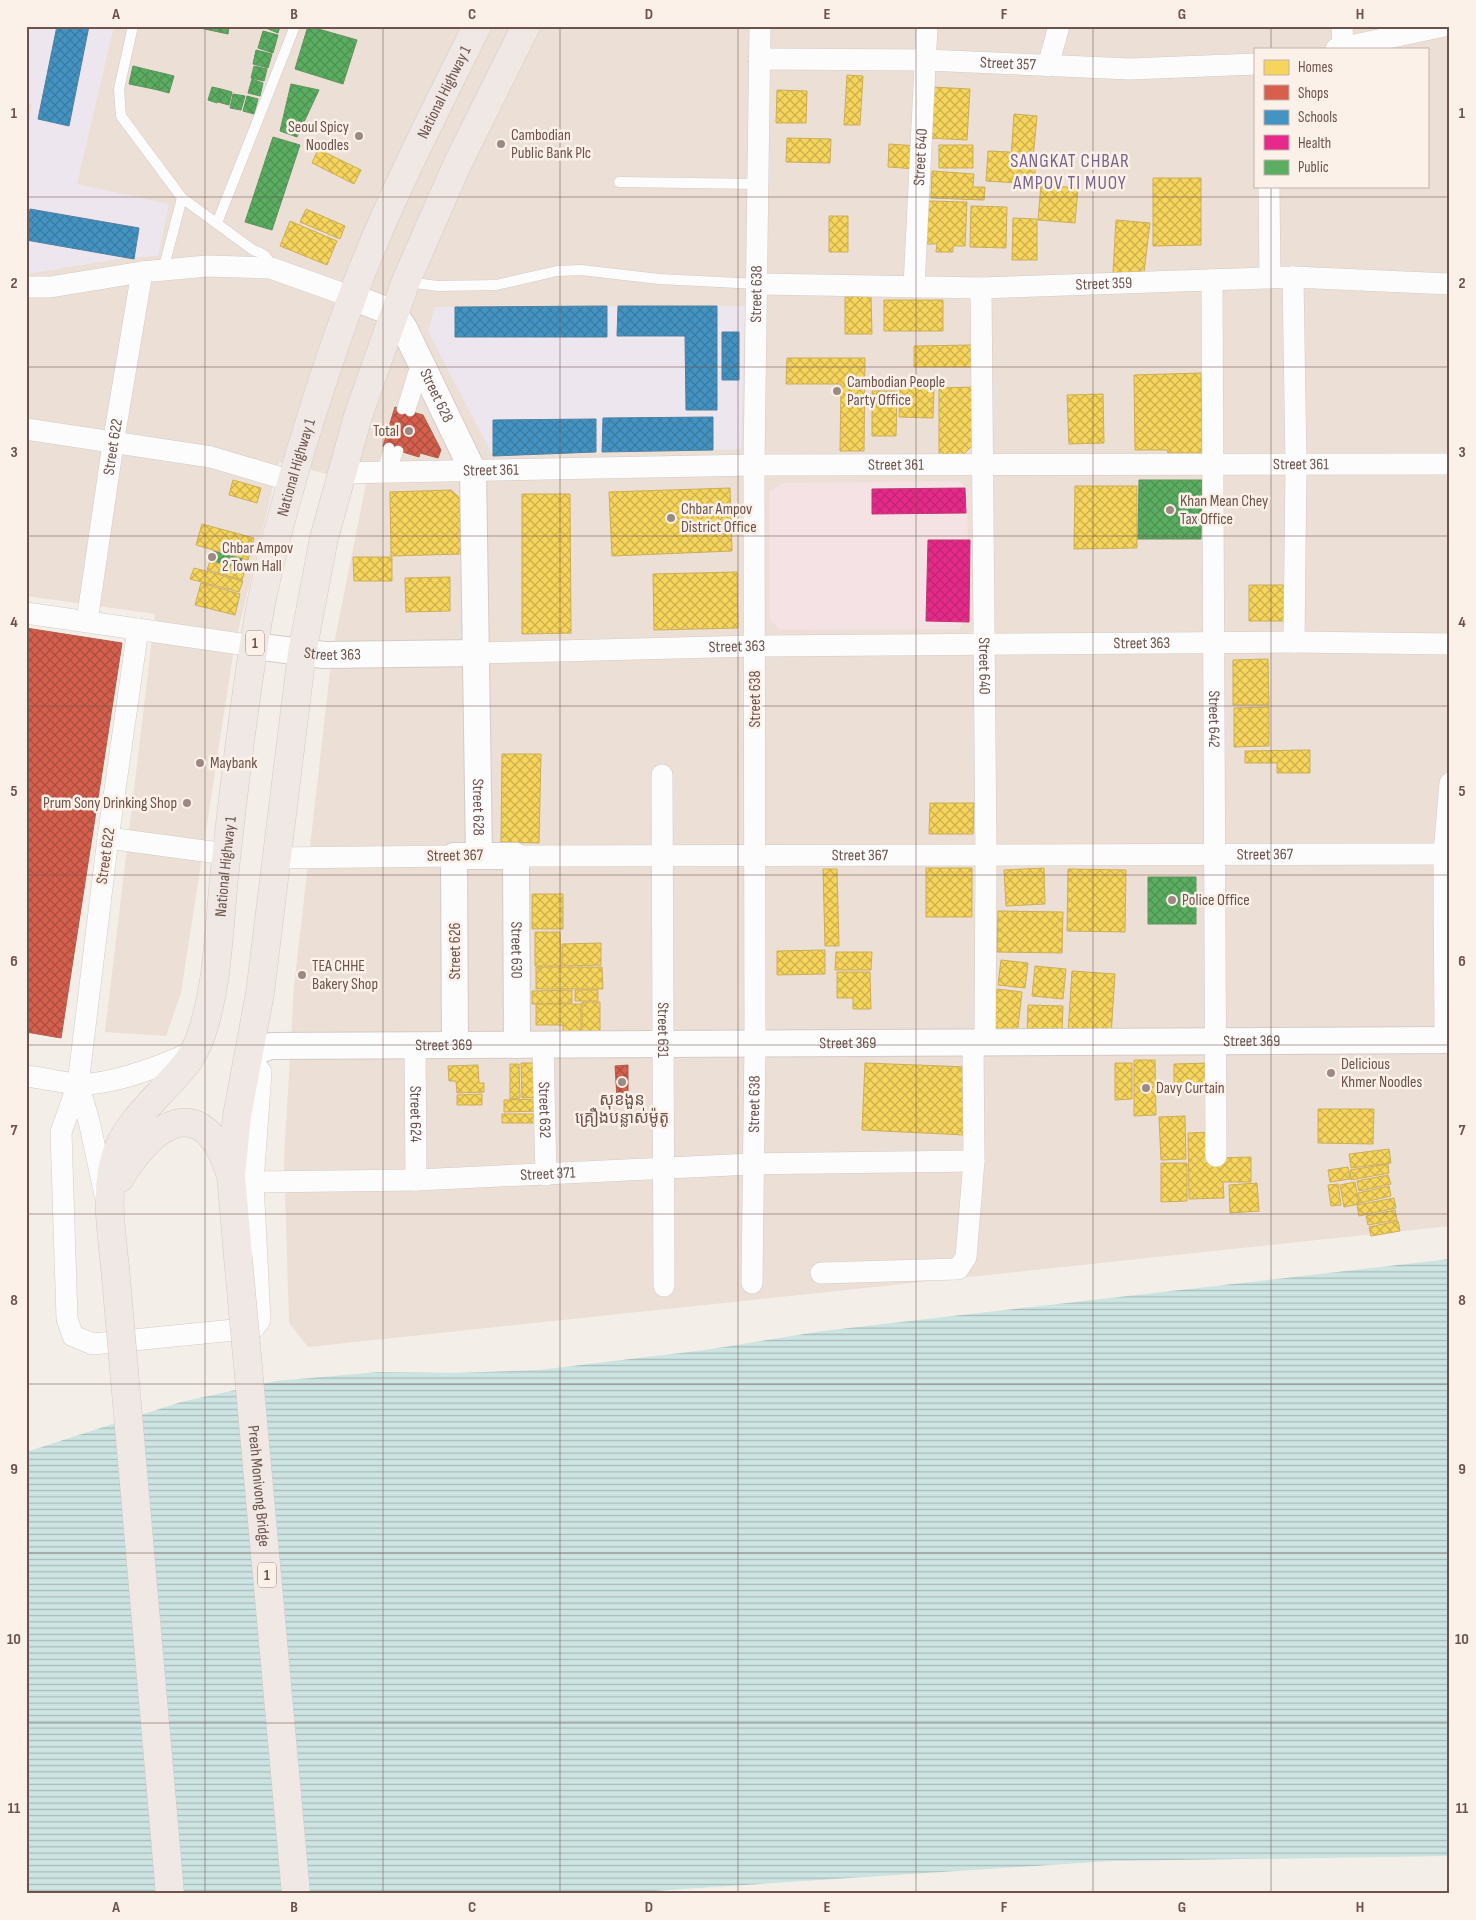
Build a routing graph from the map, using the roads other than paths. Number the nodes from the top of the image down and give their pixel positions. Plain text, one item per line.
1 (133, 26) edge
2 (295, 26) edge
3 (477, 26) edge
4 (526, 26) edge
5 (760, 26) edge
6 (927, 26) edge
7 (1059, 26) edge
8 (1342, 26) edge
9 (1444, 26) edge
10 (1339, 48) edge
11 (759, 59) junction
12 (926, 60) junction
13 (1254, 64) edge
14 (1048, 66) junction
15 (620, 182) dead end
16 (758, 184) junction
17 (1269, 188) edge
18 (182, 198) junction
19 (217, 224) junction
20 (271, 268) junction
21 (163, 270) junction
22 (142, 272) junction
23 (1293, 277) junction
24 (1270, 278) junction
25 (1212, 280) junction
26 (406, 281) junction
27 (758, 284) junction
28 (1450, 284) edge
29 (26, 287) edge
30 (914, 287) junction
31 (981, 288) junction
32 (352, 297) junction
33 (394, 313) junction
34 (421, 363) junction
35 (406, 410) dead end
36 (26, 429) edge
37 (113, 444) junction
38 (394, 449) dead end
39 (1450, 464) edge
40 (754, 465) junction
41 (1213, 465) junction
42 (1296, 465) junction
43 (982, 466) junction
44 (473, 470) junction
45 (386, 472) junction
46 (342, 473) junction
47 (292, 481) junction
48 (26, 613) edge
49 (87, 621) junction
50 (138, 629) junction
51 (1294, 642) junction
52 (984, 644) junction
53 (1214, 644) junction
54 (1450, 644) edge
55 (254, 646) junction
56 (755, 646) junction
57 (302, 653) junction
58 (477, 653) junction
59 (662, 775) dead end
60 (1450, 783) edge
61 (108, 838) junction
62 (226, 854) junction
63 (1214, 854) junction
64 (1444, 854) junction
65 (663, 855) junction
66 (755, 855) junction
67 (986, 855) junction
68 (454, 856) junction
69 (479, 856) junction
70 (516, 856) junction
71 (276, 858) junction
72 (1447, 934) edge
73 (1448, 1040) edge
74 (1215, 1041) junction
75 (979, 1042) junction
76 (663, 1044) junction
77 (755, 1044) junction
78 (455, 1045) junction
79 (517, 1045) junction
80 (544, 1045) junction
81 (415, 1046) junction
82 (196, 1050) junction
83 (248, 1056) junction
84 (26, 1076) edge
85 (78, 1084) junction
86 (1216, 1156) dead end
87 (974, 1161) junction
88 (752, 1164) junction
89 (663, 1168) junction
90 (546, 1174) junction
91 (242, 1179) junction
92 (416, 1180) junction
93 (110, 1219) junction
94 (822, 1273) dead end
95 (752, 1283) dead end
96 (664, 1286) dead end
97 (170, 1894) edge
98 (296, 1894) edge

1 - 18 lane
2 - 19 lane
3 - 32 highway, National Highway 1 / 1
4 - 26 highway, 1
5 - 11 street, Street 638
6 - 12 street, Street 640
7 - 14 street
8 - 10 street
9 - 10 street
11 - 12 street, Street 357
11 - 16 street, Street 638
12 - 14 street, Street 357
12 - 30 street, Street 640
13 - 14 street, Street 357
15 - 16 lane
16 - 27 street, Street 638
17 - 24 street
18 - 19 lane
18 - 21 lane
19 - 20 lane
20 - 21 street
20 - 32 street
21 - 22 street
22 - 29 street
22 - 37 street, Street 622
23 - 24 street, Street 359
23 - 28 street, Street 359
23 - 42 street
24 - 25 street, Street 359
25 - 31 street, Street 359
25 - 41 street, Street 642
26 - 27 lane
26 - 33 highway, 1
27 - 30 street, Street 359
27 - 40 street, Street 638
30 - 31 street, Street 359
31 - 43 street, Street 640
32 - 33 street
32 - 47 highway, National Highway 1 / 1
33 - 34 street, Street 628
33 - 46 highway, 1
34 - 35 lane
34 - 44 street, Street 628
36 - 37 street
37 - 47 street
37 - 49 street, Street 622
38 - 45 lane
39 - 42 street, Street 361
40 - 43 street, Street 361
40 - 44 street, Street 361
40 - 56 street, Street 638
41 - 42 street, Street 361
41 - 43 street, Street 361
41 - 53 street, Street 642
42 - 51 street
43 - 52 street, Street 640
44 - 45 street, Street 361
44 - 58 street, Street 628
45 - 46 street, Street 361
46 - 57 highway, 1
47 - 55 highway, National Highway 1 / 1
48 - 49 street, Street 363
49 - 50 street, Street 363
50 - 55 street, Street 363
50 - 61 street, Street 622
51 - 53 street, Street 363
51 - 54 street, Street 363
52 - 53 street, Street 363
52 - 56 street, Street 363
52 - 67 street, Street 640
53 - 63 street, Street 642
55 - 57 street, Street 363
55 - 62 highway, National Highway 1 / 1
56 - 58 street, Street 363
56 - 66 street, Street 638
57 - 58 street, Street 363
57 - 71 highway, 1
58 - 69 street, Street 628
59 - 65 street, Street 631
60 - 64 street
61 - 62 street
61 - 85 street, Street 622
62 - 82 highway, National Highway 1 / 1
63 - 64 street, Street 367
63 - 67 street, Street 367
63 - 74 street, Street 642
64 - 72 street
65 - 66 street, Street 367
65 - 70 street, Street 367
65 - 76 street, Street 631
66 - 67 street, Street 367
66 - 77 street, Street 638
67 - 75 street, Street 640
68 - 69 street, Street 367
68 - 71 street, Street 367
68 - 78 street, Street 626
69 - 70 street, Street 367
70 - 79 street, Street 630
71 - 83 highway, 1
72 - 73 street
73 - 74 street, Street 369
74 - 75 street, Street 369
74 - 86 street, Street 642
75 - 77 street, Street 369
75 - 87 street, Street 640
76 - 77 street, Street 369
76 - 80 street, Street 369
76 - 89 street, Street 631
77 - 88 street, Street 638
78 - 79 street, Street 369
78 - 81 street, Street 369
79 - 80 street, Street 369
80 - 90 street, Street 632
81 - 83 street, Street 369
81 - 92 street, Street 624
82 - 85 street
82 - 93 highway, National Highway 1 / 1
83 - 91 highway, 1
84 - 85 street
85 - 91 street
85 - 93 street
87 - 88 street, Street 371
87 - 94 street, Street 640
88 - 89 street, Street 371
88 - 95 street, Street 638
89 - 90 street, Street 371
89 - 96 street, Street 631
90 - 92 street, Street 371
91 - 92 street, Street 371
91 - 93 highway
91 - 98 highway, Preah Monivong Bridge / 1, bridge
93 - 97 highway, National Highway 1 / 1, bridge

